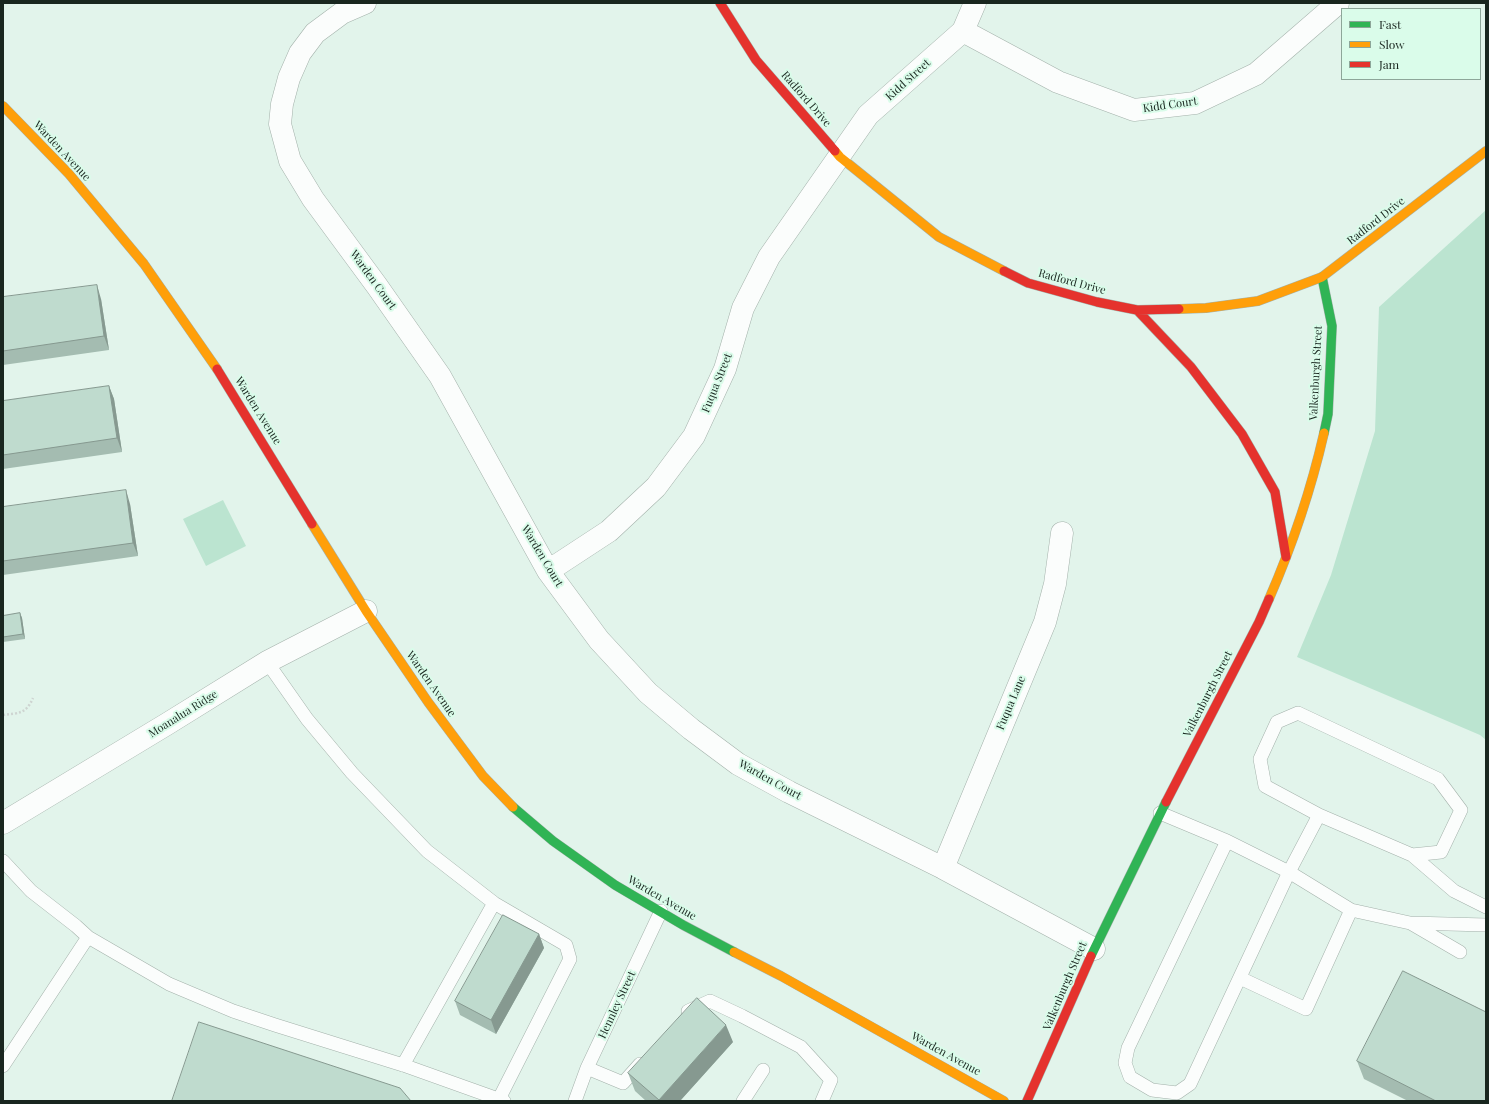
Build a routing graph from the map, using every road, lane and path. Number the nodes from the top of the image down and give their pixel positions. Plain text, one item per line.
1 (365, 3) edge
2 (720, 3) edge
3 (975, 3) edge
4 (1338, 3) edge
5 (963, 31) junction
6 (3, 106) edge
7 (1486, 151) edge
8 (840, 157) junction
9 (1322, 277) junction
10 (1137, 310) junction
11 (1062, 533) dead end
12 (1286, 560) junction
13 (548, 571) junction
14 (366, 611) junction
15 (267, 662) junction
16 (33, 698) dead end
17 (3, 715) edge
18 (1160, 813) junction
19 (1319, 815) junction
20 (3, 823) edge
21 (1227, 841) junction
22 (1412, 855) junction
23 (3, 861) edge
24 (943, 868) junction
25 (1289, 872) junction
26 (494, 903) junction
27 (1486, 907) edge
28 (1351, 910) junction
29 (661, 911) junction
30 (1410, 923) junction
31 (1486, 925) edge
32 (88, 938) junction
33 (1094, 949) junction
34 (1460, 952) dead end
35 (1240, 978) junction
36 (678, 1019) edge
37 (646, 1057) edge
38 (403, 1065) junction
39 (3, 1066) edge
40 (587, 1068) junction
41 (763, 1070) dead end
42 (502, 1100) edge
43 (575, 1101) edge
44 (743, 1101) edge
45 (822, 1101) edge
46 (1004, 1101) edge
47 (1027, 1101) edge

1 - 13 street, Warden Court
2 - 8 street, Radford Drive
3 - 5 street, Kidd Street
4 - 5 street, Kidd Court
5 - 8 street, Kidd Street
6 - 14 street, Warden Avenue
7 - 9 street, Radford Drive
8 - 10 street, Radford Drive
8 - 13 street, Fuqua Street
9 - 10 street, Radford Drive
9 - 12 street, Valkenburgh Street
10 - 12 street
11 - 24 street, Fuqua Lane
12 - 18 street, Valkenburgh Street
13 - 24 street, Warden Court
14 - 15 street, Moanalua Ridge
14 - 29 street, Warden Avenue
15 - 20 street, Moanalua Ridge
15 - 26 lane
16 - 17 path
18 - 21 lane
18 - 33 street, Valkenburgh Street
19 - 22 lane
19 - 22 lane
19 - 25 lane
21 - 25 lane
21 - 35 lane
22 - 27 lane
23 - 32 lane
24 - 33 street, Warden Court
25 - 28 lane
25 - 35 lane
26 - 38 lane
26 - 42 lane
28 - 30 lane
28 - 35 lane
29 - 40 lane, Hennley Street
29 - 46 street, Warden Avenue
30 - 31 lane
30 - 34 lane
32 - 38 lane
32 - 39 lane
33 - 47 street, Valkenburgh Street
36 - 45 lane
37 - 40 lane
38 - 42 lane
40 - 43 lane, Hennley Street
41 - 44 lane

